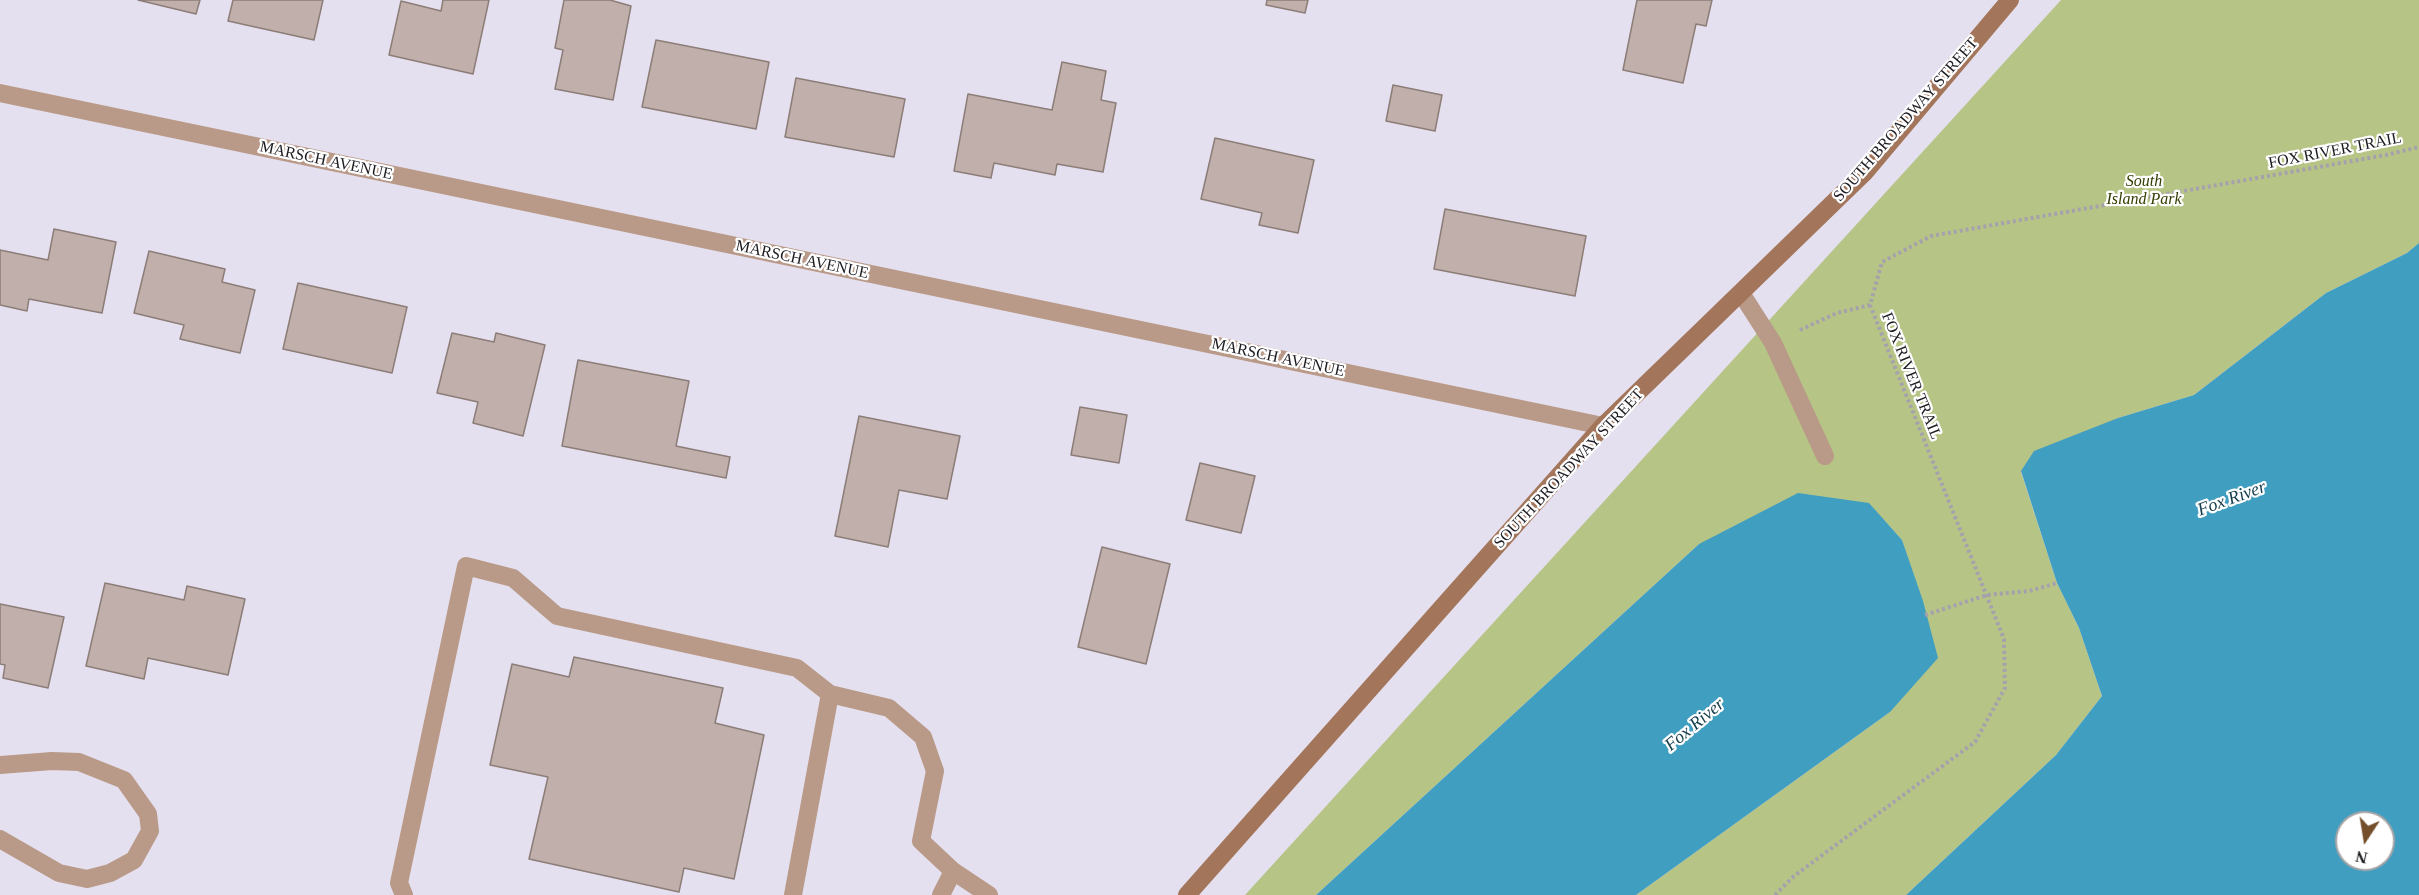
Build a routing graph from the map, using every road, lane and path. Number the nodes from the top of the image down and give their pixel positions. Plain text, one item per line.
1 (2010, 0) edge
2 (0, 93) edge
3 (2419, 147) edge
4 (1741, 293) junction
5 (1870, 305) junction
6 (1773, 343) junction
7 (1603, 426) junction
8 (1825, 456) dead end
9 (2057, 583) dead end
10 (1987, 595) junction
11 (1925, 615) dead end
12 (830, 694) junction
13 (0, 765) edge
14 (0, 839) edge
15 (953, 872) junction
16 (404, 895) edge
17 (793, 895) edge
18 (941, 895) edge
19 (989, 895) edge
20 (1187, 895) edge
21 (1775, 895) edge

1 - 4 street, SOUTH BROADWAY STREET
2 - 7 street, MARSCH AVENUE
3 - 5 path, FOX RIVER TRAIL
4 - 6 street
4 - 7 street, SOUTH BROADWAY STREET
5 - 6 path
5 - 10 path, FOX RIVER TRAIL
6 - 8 street
7 - 20 street, SOUTH BROADWAY STREET
9 - 10 path
10 - 11 path
10 - 21 path, FOX RIVER TRAIL
12 - 15 street
12 - 16 street
12 - 17 street
13 - 14 street
15 - 18 street
15 - 19 street

